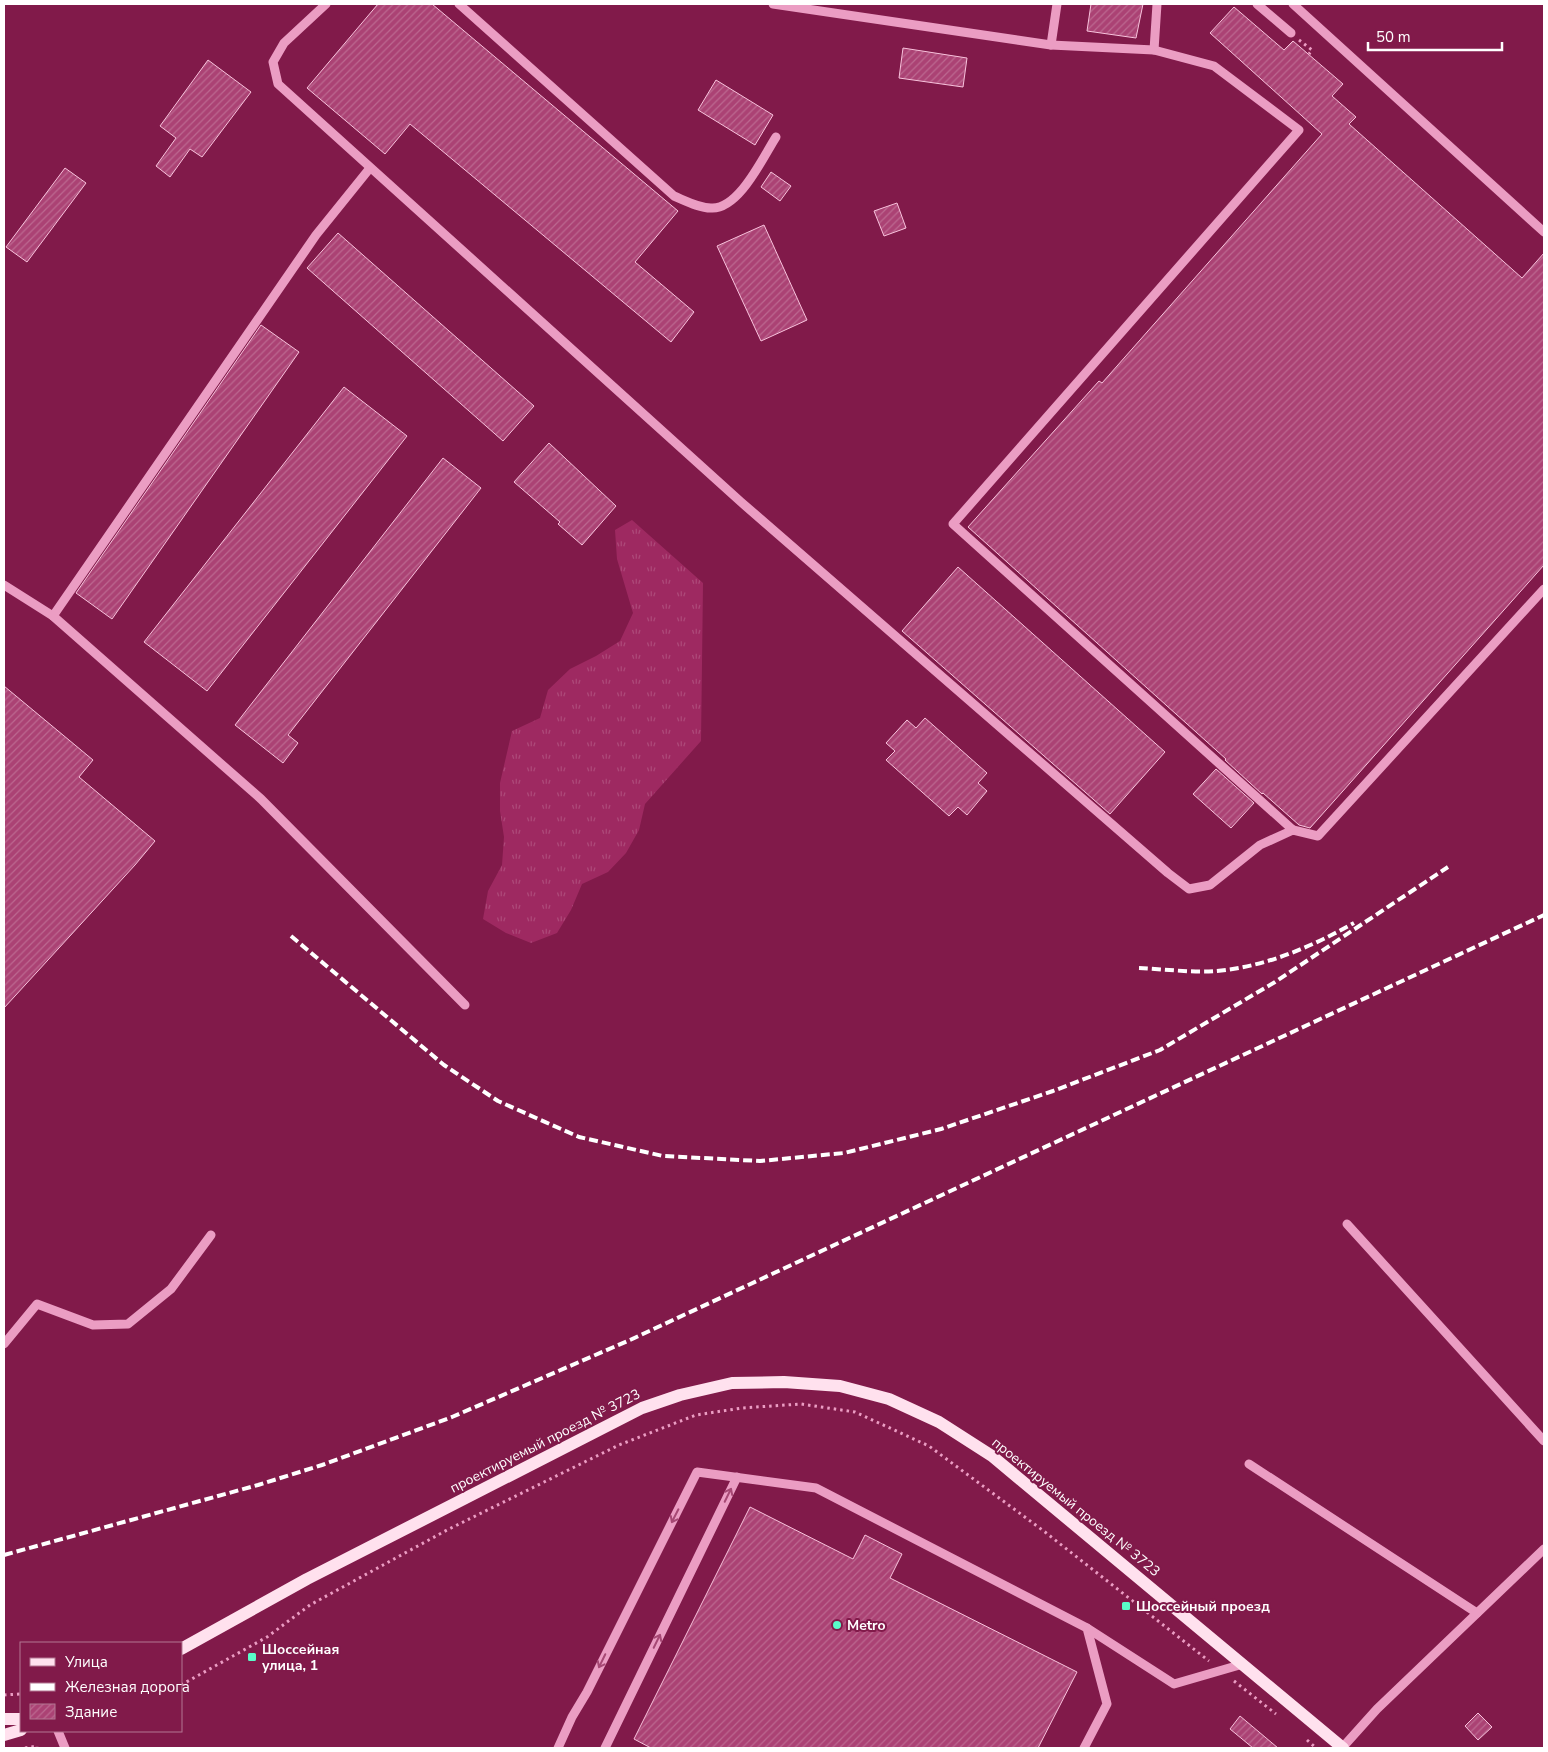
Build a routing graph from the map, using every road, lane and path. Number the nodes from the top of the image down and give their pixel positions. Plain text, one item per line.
1 (326, 4) edge
2 (459, 4) edge
3 (773, 4) edge
4 (1057, 4) edge
5 (1157, 4) edge
6 (1257, 4) edge
7 (1293, 4) edge
8 (1291, 33) joint
9 (1051, 45) junction
10 (1154, 50) junction
11 (1309, 54) dead end
12 (776, 137) dead end
13 (370, 168) junction
14 (1544, 232) edge
15 (4, 584) edge
16 (1544, 589) edge
17 (53, 616) junction
18 (1293, 830) junction
19 (465, 1005) dead end
20 (1347, 1224) dead end
21 (211, 1235) dead end
22 (4, 1344) edge
23 (1544, 1441) edge
24 (1249, 1464) dead end
25 (737, 1477) junction
26 (1544, 1549) edge
27 (1477, 1613) junction
28 (1087, 1628) junction
29 (182, 1648) edge
30 (1243, 1664) junction
31 (1220, 1670) junction
32 (20, 1694) edge
33 (4, 1696) edge
34 (1282, 1718) dead end
35 (4, 1719) edge
36 (20, 1719) edge
37 (20, 1730) edge
38 (58, 1732) edge
39 (4, 1735) edge
40 (25, 1748) edge
41 (37, 1748) edge
42 (65, 1748) edge
43 (558, 1748) edge
44 (605, 1748) edge
45 (1084, 1748) edge
46 (1342, 1748) edge

1 - 13 street
2 - 12 street
3 - 9 street
4 - 9 street
5 - 10 street
6 - 8 street
7 - 14 street
8 - 11 path
9 - 10 street
10 - 18 street
13 - 17 street
13 - 18 street
15 - 17 street
16 - 18 street
17 - 19 street
20 - 23 street
21 - 22 street
24 - 27 street
25 - 28 street
25 -> 43 street
44 -> 25 street
26 - 27 street
27 - 46 street
28 - 31 street
28 - 45 street
29 - 30 main road, проектируемый проезд № 3723
30 - 31 street
30 - 46 main road, проектируемый проезд № 3723
31 - 34 path
32 - 33 path
35 - 36 main road
37 - 39 main road
38 - 42 street
40 - 41 path

